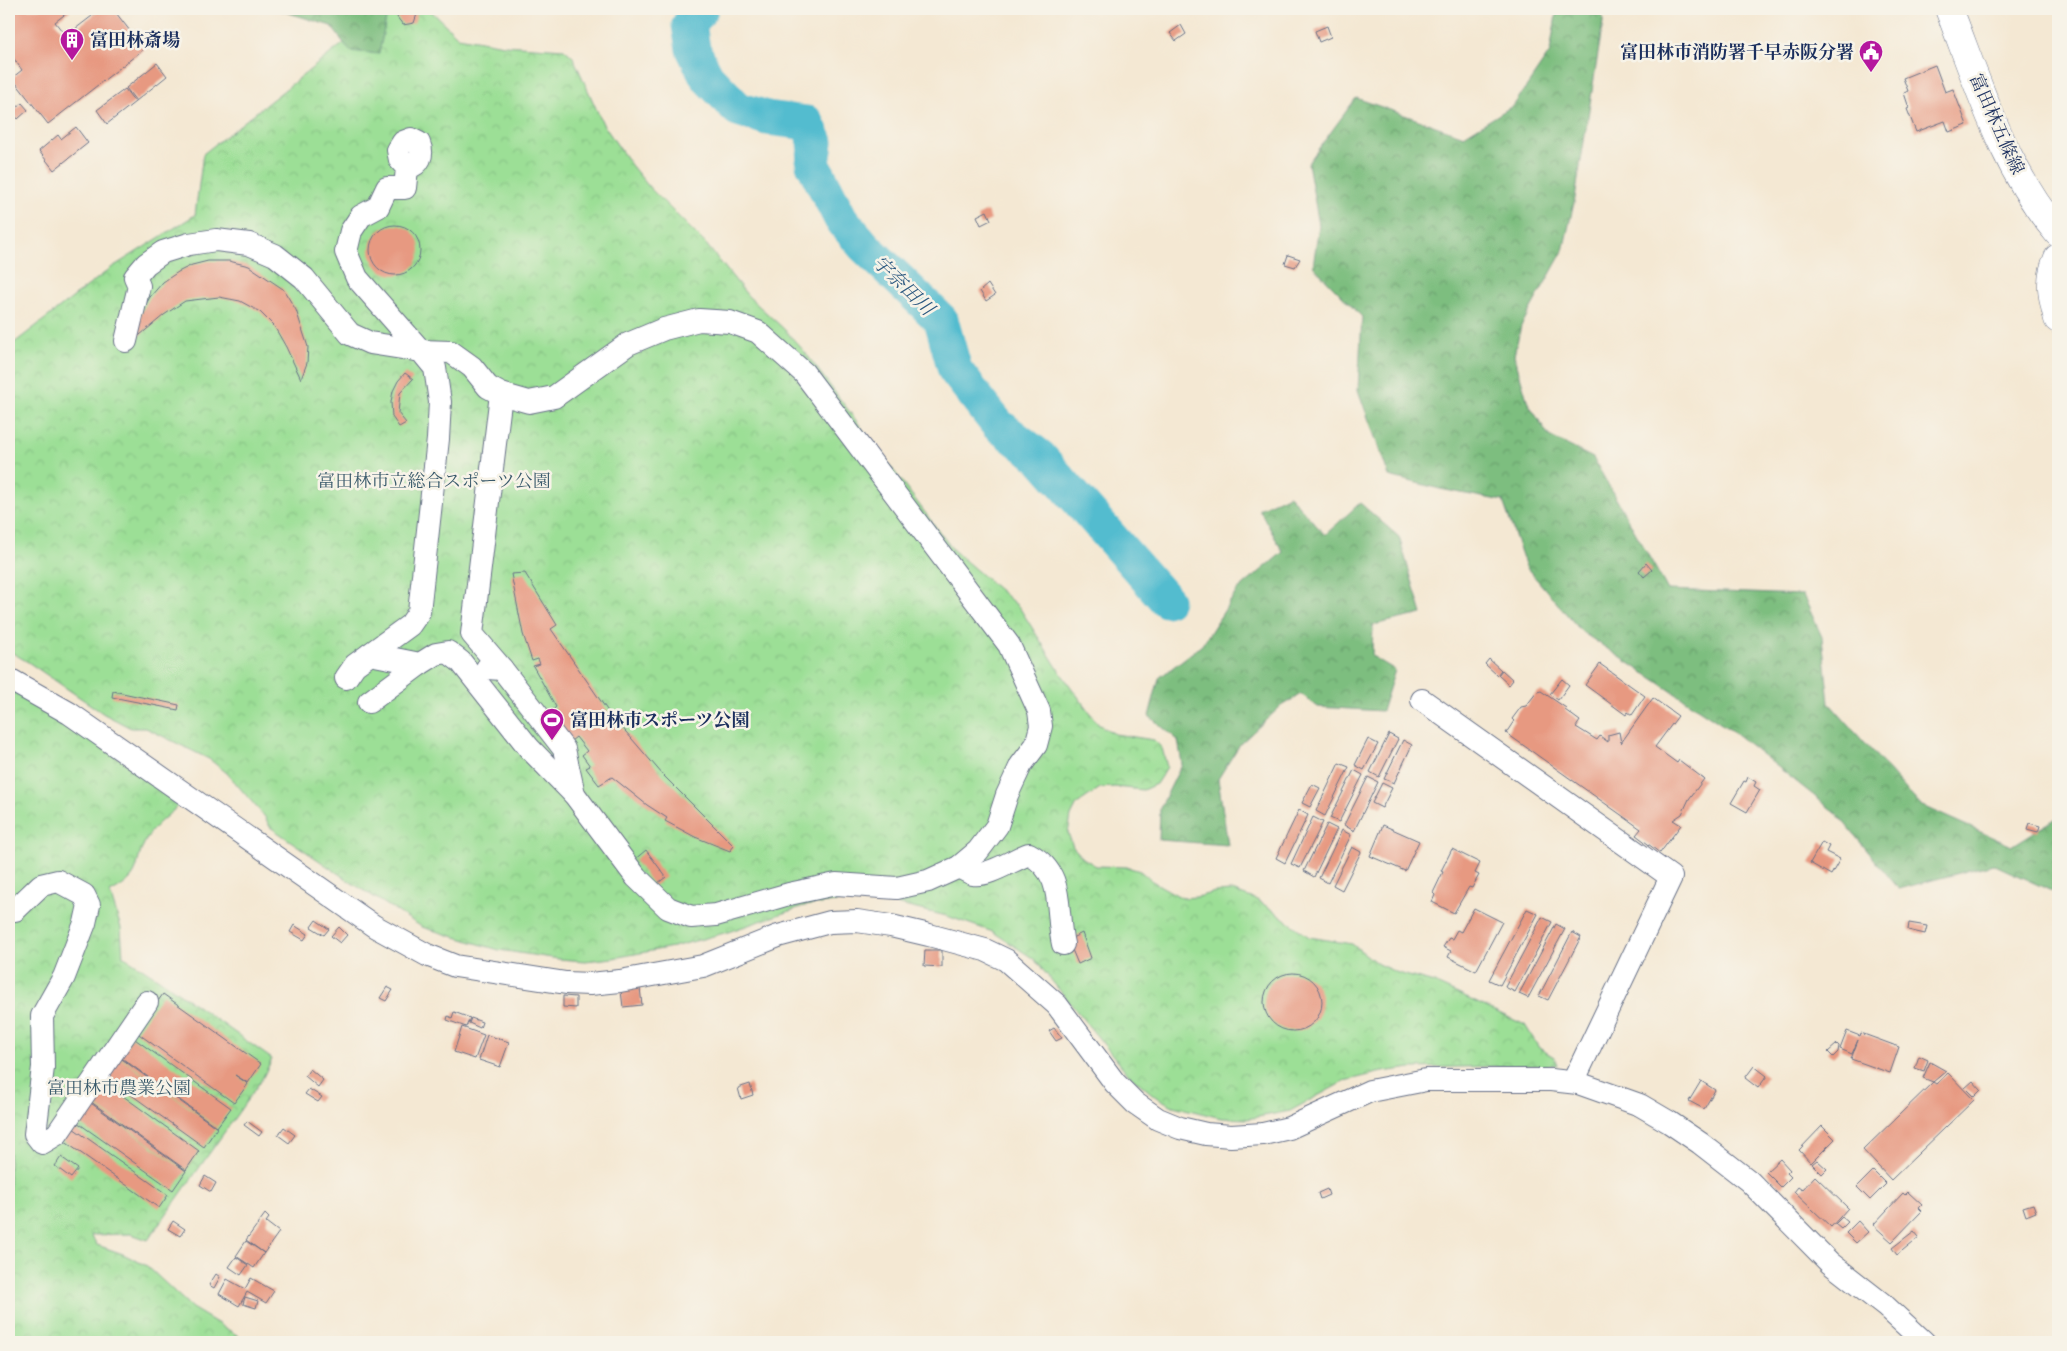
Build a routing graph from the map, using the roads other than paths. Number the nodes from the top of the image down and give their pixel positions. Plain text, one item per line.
1 (1949, 9) edge
2 (407, 168) dead end
3 (2058, 233) edge
4 (2058, 258) edge
5 (2058, 319) edge
6 (126, 340) dead end
7 (422, 351) junction
8 (501, 394) junction
9 (370, 654) junction
10 (420, 664) junction
11 (464, 665) junction
12 (502, 669) junction
13 (346, 678) dead end
14 (9, 679) edge
15 (1422, 700) dead end
16 (369, 702) dead end
17 (574, 794) junction
18 (959, 867) junction
19 (9, 911) edge
20 (1063, 944) dead end
21 (147, 1002) dead end
22 (1573, 1082) junction
23 (1924, 1342) edge

1 - 3 main road, 富田林五條線
2 - 7 street
4 - 5 main road
6 - 7 street
7 - 8 street
7 - 9 street
8 - 12 street
8 - 18 street
9 - 10 street
9 - 13 street
10 - 11 street
10 - 16 street
11 - 12 street
11 - 17 street
12 - 17 street
14 - 22 street
15 - 22 street
17 - 18 street
18 - 20 street
19 - 21 street
22 - 23 street

